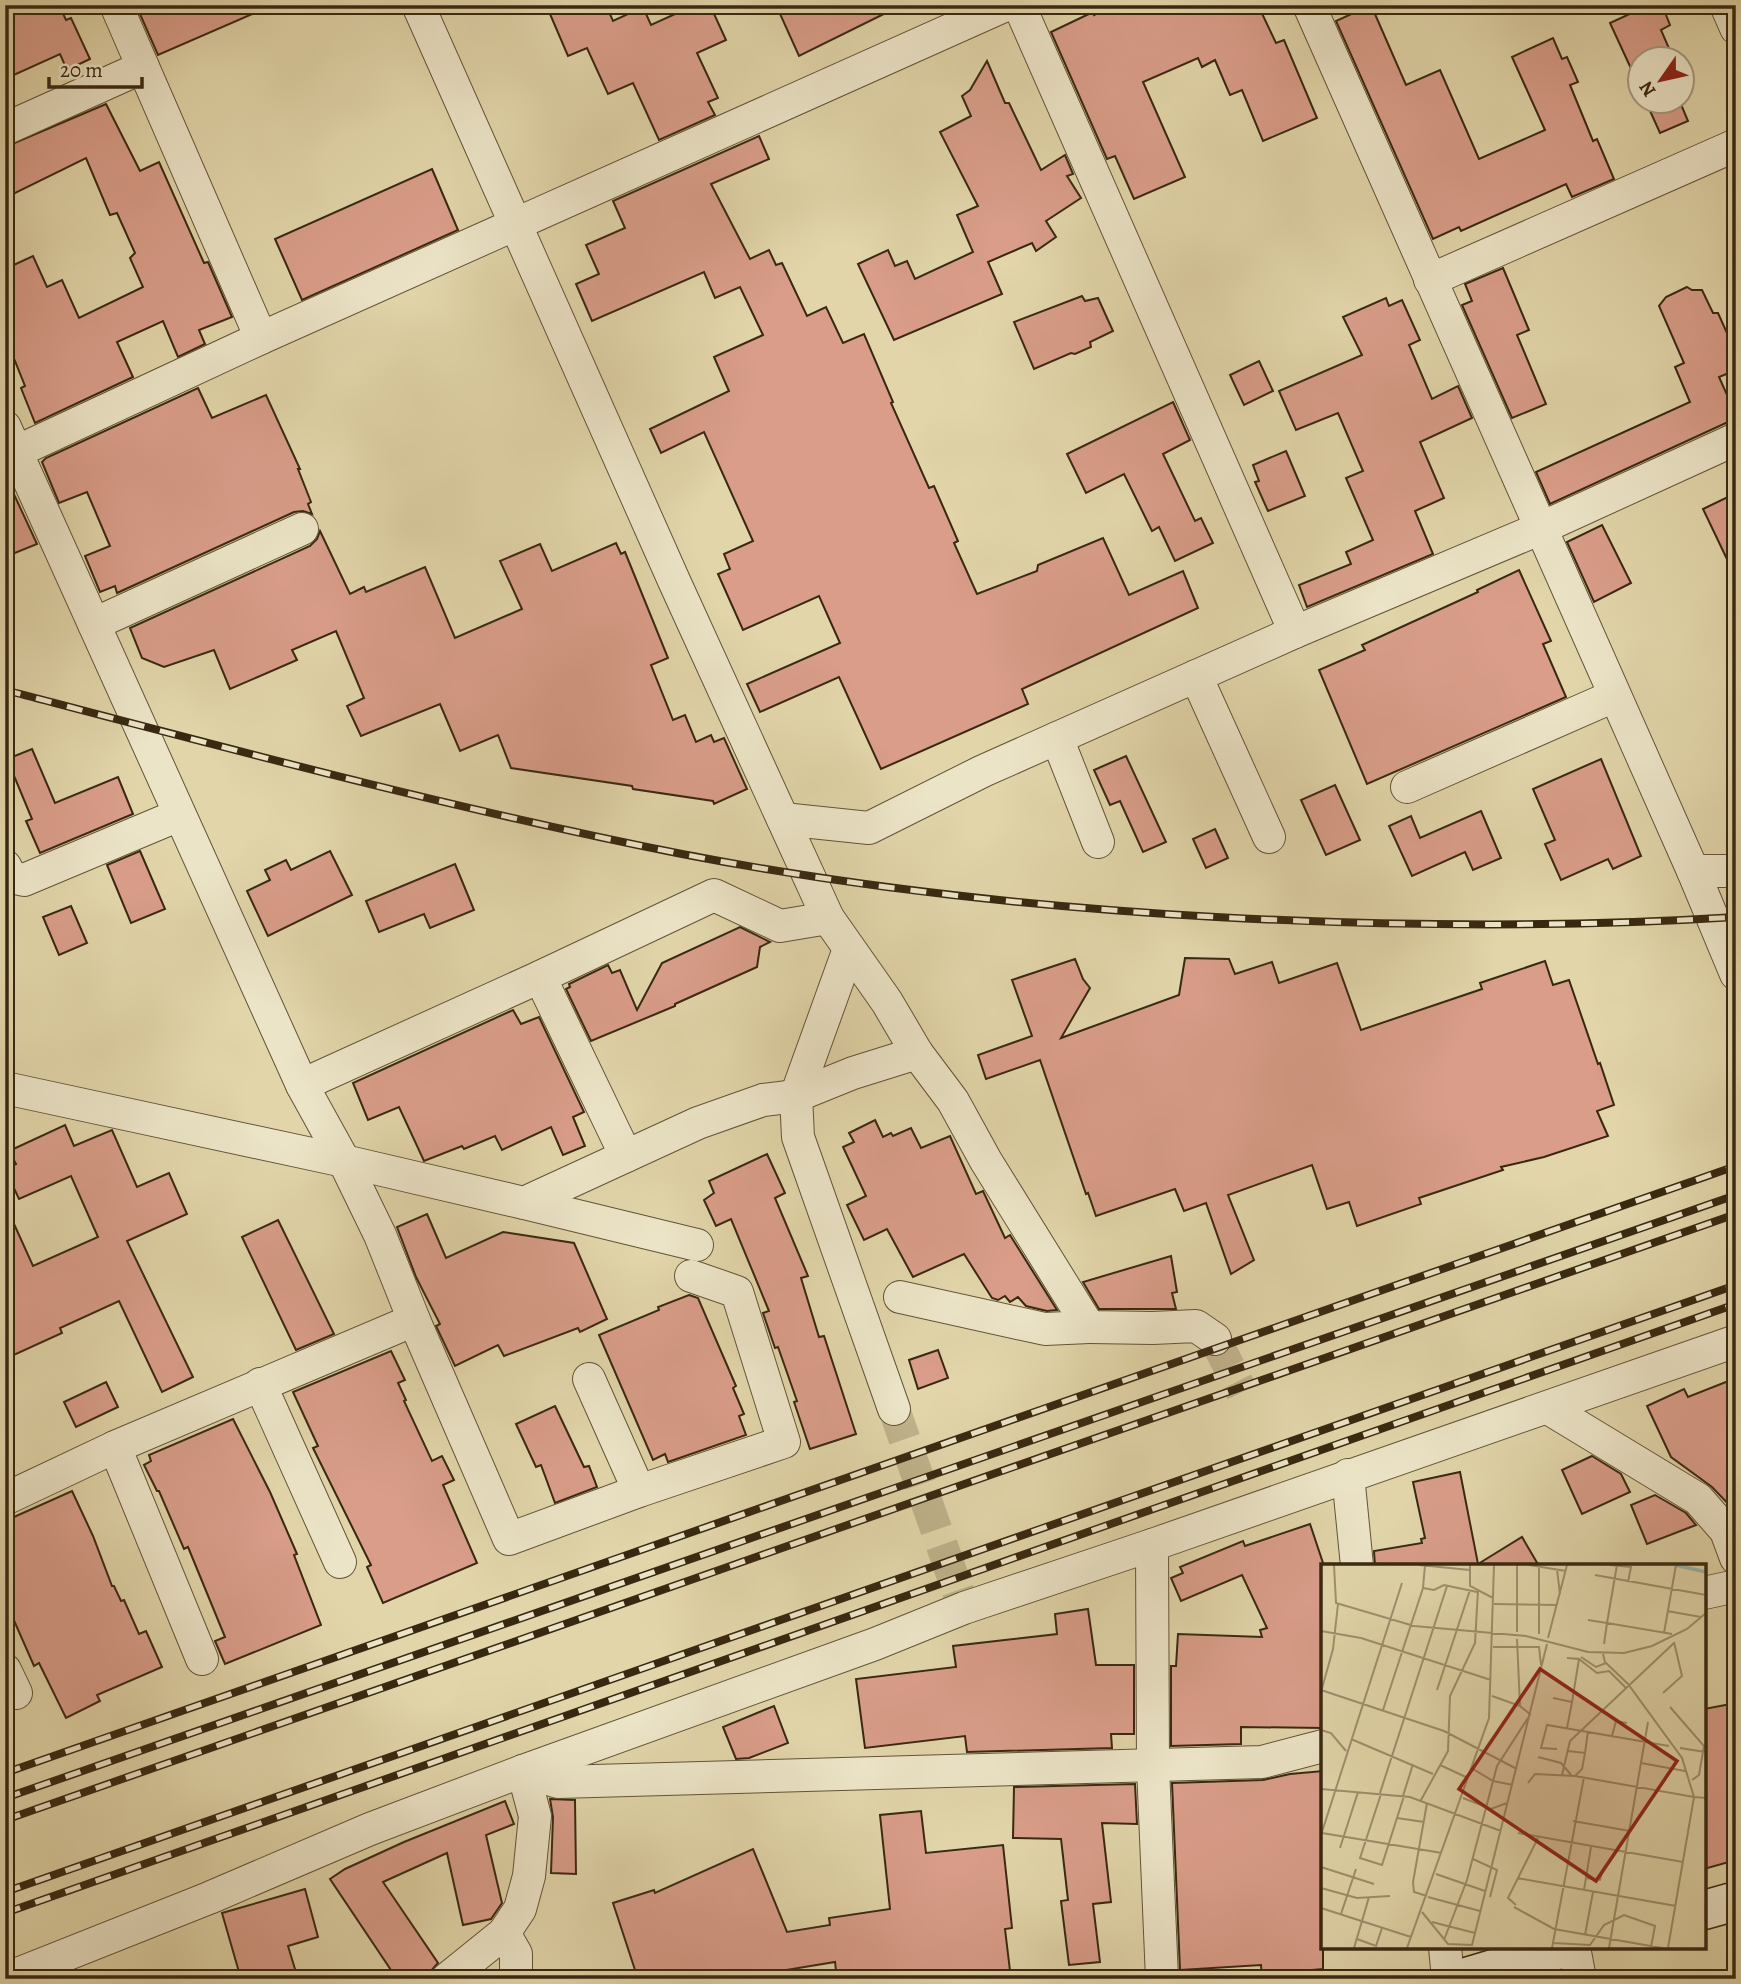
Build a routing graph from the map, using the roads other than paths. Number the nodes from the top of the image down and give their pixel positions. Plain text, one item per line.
1 (116, 5) edge
2 (418, 5) edge
3 (1006, 5) edge
4 (1019, 5) edge
5 (1309, 5) edge
6 (1726, 5) edge
7 (1736, 28) edge
8 (143, 67) junction
9 (5, 129) edge
10 (1736, 145) edge
11 (516, 223) junction
12 (1430, 280) junction
13 (261, 338) junction
14 (1736, 439) edge
15 (9, 445) edge
16 (302, 529) dead end
17 (1539, 529) junction
18 (94, 624) junction
19 (1295, 632) junction
20 (1196, 676) junction
21 (1614, 696) junction
22 (1057, 738) junction
23 (1407, 787) dead end
24 (179, 815) junction
25 (783, 819) junction
26 (1269, 837) dead end
27 (1098, 842) dead end
28 (5, 866) edge
29 (1693, 871) junction
30 (1736, 871) edge
31 (828, 918) junction
32 (849, 950) junction
33 (1736, 974) edge
34 (540, 976) junction
35 (917, 1053) junction
36 (302, 1085) junction
37 (5, 1088) edge
38 (796, 1097) junction
39 (626, 1156) junction
40 (344, 1161) junction
41 (524, 1203) junction
42 (697, 1245) dead end
43 (691, 1276) dead end
44 (900, 1297) dead end
45 (414, 1321) junction
46 (1089, 1327) junction
47 (1215, 1339) tunnel mouth
48 (1736, 1341) edge
49 (589, 1379) dead end
50 (260, 1384) junction
51 (1548, 1408) junction
52 (894, 1409) tunnel mouth
53 (115, 1447) junction
54 (1348, 1475) junction
55 (639, 1491) junction
56 (5, 1499) edge
57 (1152, 1545) junction
58 (1736, 1558) edge
59 (340, 1562) dead end
60 (1357, 1564) edge
61 (1736, 1586) edge
62 (1706, 1593) edge
63 (202, 1659) dead end
64 (1321, 1747) edge
65 (1153, 1766) junction
66 (523, 1772) junction
67 (1736, 1901) edge
68 (1706, 1909) edge
69 (504, 1933) junction
70 (1446, 1949) edge
71 (1560, 1949) edge
72 (1574, 1949) edge
73 (5, 1979) edge
74 (447, 1979) edge
75 (516, 1979) edge
76 (1162, 1979) edge
77 (1448, 1979) edge
78 (1460, 1979) edge
79 (1580, 1979) edge

1 - 8 street
2 - 11 street
3 - 11 street
4 - 19 street
5 - 12 street
6 - 7 street
8 - 9 street
8 - 13 street
10 - 12 street
11 - 13 street
11 - 25 street
12 - 17 street
13 - 15 street
14 - 17 street
15 - 18 street
16 - 18 street
17 - 19 street
17 - 21 street
18 - 24 street
19 - 20 street
20 - 22 street
20 - 26 street
21 - 23 street
21 - 29 street
22 - 25 street
22 - 27 street
24 - 28 street
24 - 36 street
25 - 31 street
29 - 30 street
29 - 33 street
31 - 32 street
31 - 34 street
32 - 35 street
32 - 38 street
34 - 36 street
34 - 39 street
35 - 38 street
35 - 46 street
36 - 40 street
37 - 40 street
38 - 39 street
38 - 52 street
39 - 41 street
40 - 41 street
40 - 45 street
41 - 42 street
43 - 55 street
44 - 46 street
45 - 50 street
45 - 55 street
46 - 47 street
48 - 51 street
49 - 55 street
50 - 53 street
50 - 59 street
51 - 54 street
51 - 58 street
53 - 56 street
53 - 63 street
54 - 57 street
54 - 60 street
57 - 65 street
57 - 66 street
61 - 62 street
64 - 65 street
65 - 66 street
65 - 76 street
66 - 69 street
66 - 73 street
67 - 68 main road
69 - 74 street
69 - 75 street
70 - 77 street
71 - 78 main road
72 - 79 street

